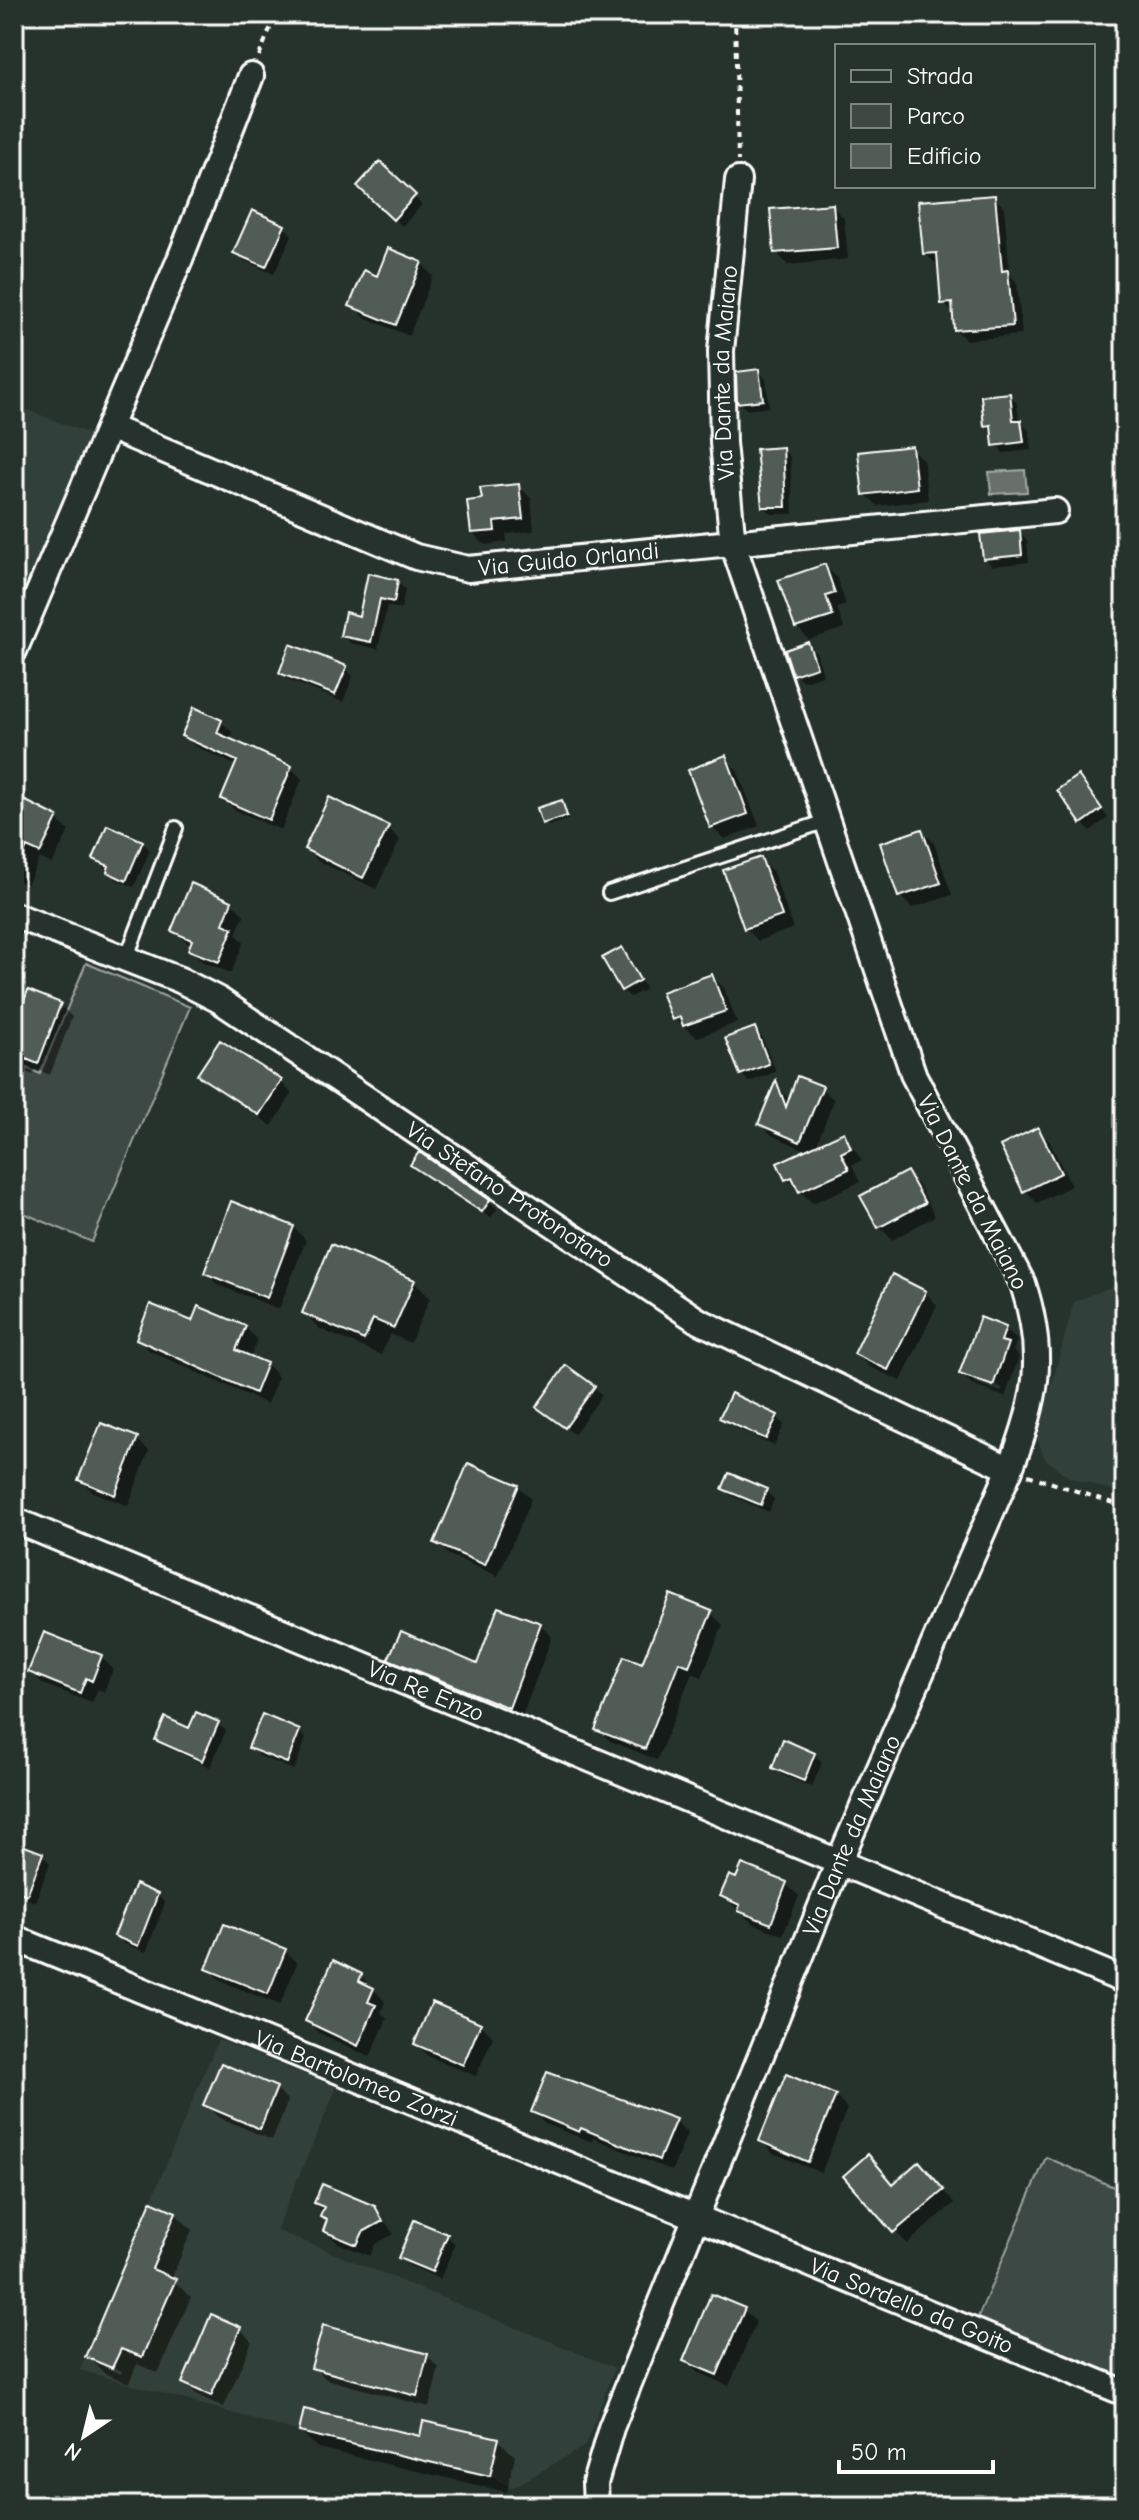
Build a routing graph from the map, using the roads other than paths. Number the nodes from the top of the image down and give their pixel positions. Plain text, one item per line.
1 (251, 76) road end
2 (738, 180) road end
3 (109, 427) junction
4 (1055, 511) dead end
5 (733, 544) junction
6 (14, 651) edge
7 (827, 821) junction
8 (176, 828) dead end
9 (609, 893) dead end
10 (14, 915) edge
11 (126, 959) junction
12 (1010, 1469) junction
13 (14, 1520) edge
14 (838, 1864) junction
15 (14, 1938) edge
16 (1125, 1981) edge
17 (698, 2220) junction
18 (1125, 2393) edge
19 (596, 2506) edge

1 - 3 street
2 - 5 street, Via Dante da Maiano
3 - 5 street, Via Guido Orlandi
3 - 6 street
4 - 5 street, Via Guido Orlandi
5 - 7 street, Via Dante da Maiano
7 - 9 lane
7 - 12 street, Via Dante da Maiano
8 - 11 lane
10 - 11 street, Via Stefano Protonotaro
11 - 12 street, Via Stefano Protonotaro
12 - 14 street, Via Dante da Maiano
13 - 14 street, Via Re Enzo
14 - 16 street, Via Re Enzo
14 - 17 street, Via Dante da Maiano
15 - 17 street, Via Bartolomeo Zorzi
17 - 18 street, Via Sordello da Goito
17 - 19 street, Via Dante da Maiano

